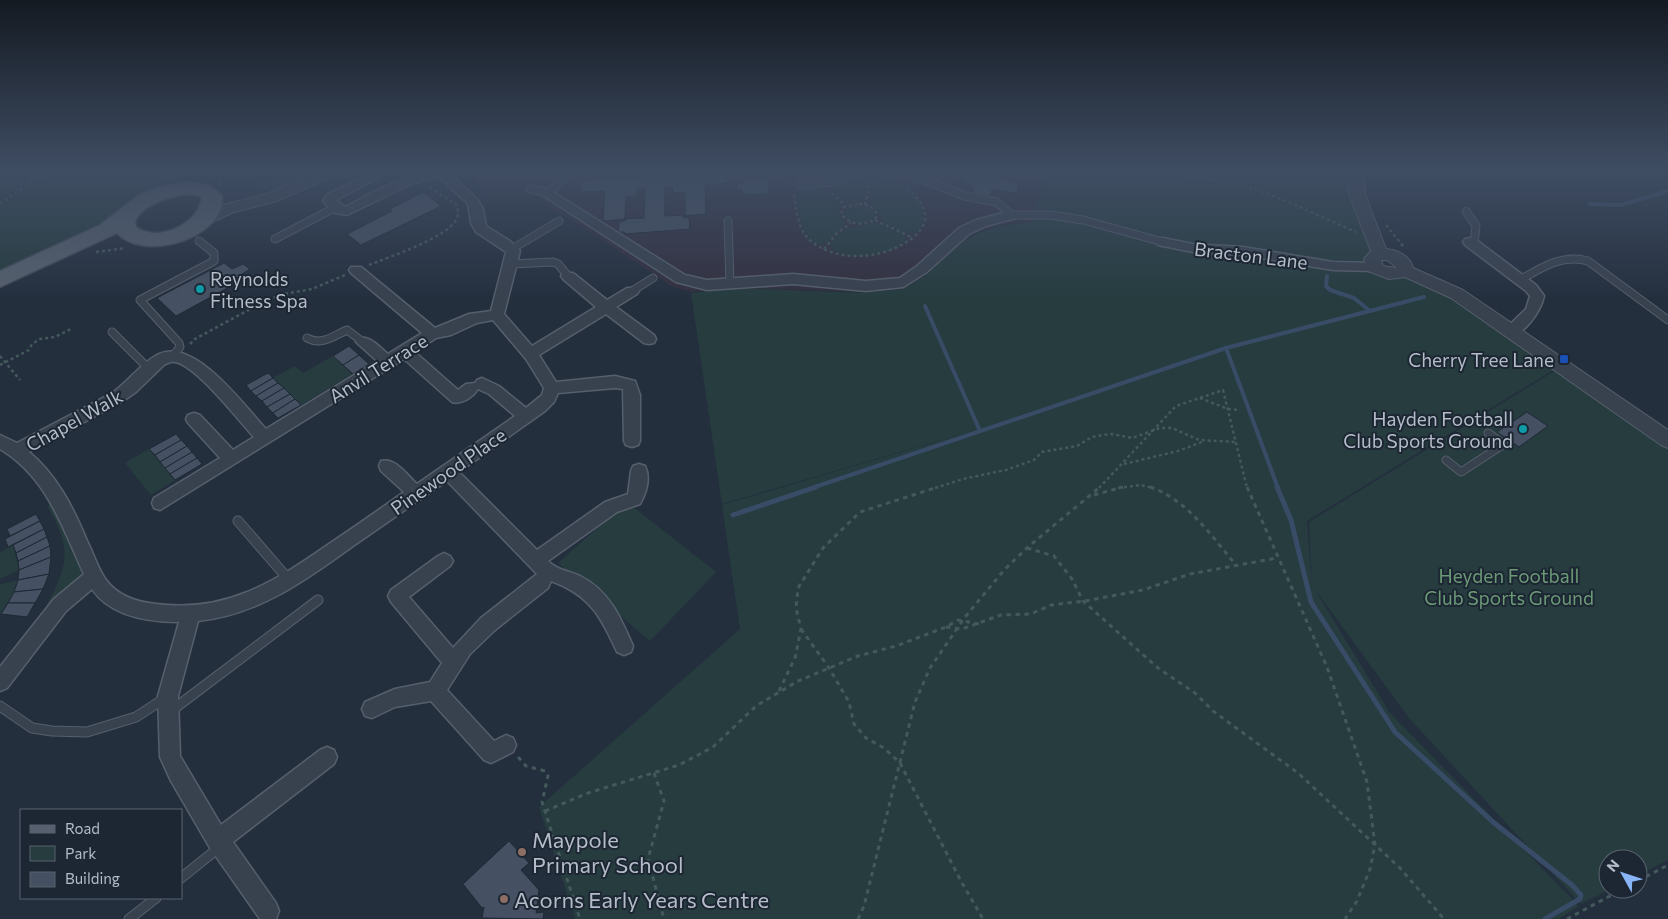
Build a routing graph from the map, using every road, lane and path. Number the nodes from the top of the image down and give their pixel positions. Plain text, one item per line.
1 (129, 213) edge
2 (209, 213) edge
3 (221, 213) edge
4 (325, 213) edge
5 (458, 213) edge
6 (477, 213) edge
7 (578, 213) edge
8 (798, 213) edge
9 (840, 213) edge
10 (876, 213) edge
11 (924, 213) edge
12 (1009, 213) edge
13 (1313, 213) edge
14 (1363, 213) edge
15 (1468, 213) edge
16 (1012, 215) junction
17 (126, 217) junction
18 (728, 220) dead end
19 (875, 220) junction
20 (559, 221) dead end
21 (851, 223) junction
22 (200, 232) junction
23 (1361, 234) dead end
24 (913, 238) junction
25 (275, 239) dead end
26 (145, 240) junction
27 (1163, 242) joint
28 (1472, 244) joint
29 (824, 249) junction
30 (65, 251) junction
31 (512, 257) junction
32 (1377, 261) junction
33 (356, 270) junction
34 (568, 276) joint
35 (653, 278) dead end
36 (0, 280) edge
37 (1520, 280) junction
38 (730, 283) junction
39 (632, 291) joint
40 (606, 307) junction
41 (497, 314) junction
42 (1668, 320) edge
43 (71, 329) dead end
44 (1510, 331) junction
45 (112, 332) dead end
46 (432, 334) junction
47 (307, 338) dead end
48 (649, 339) dead end
49 (363, 342) joint
50 (405, 351) junction
51 (530, 354) junction
52 (0, 356) edge
53 (176, 356) junction
54 (5, 362) junction
55 (387, 362) junction
56 (0, 364) edge
57 (149, 369) junction
58 (20, 380) dead end
59 (552, 388) junction
60 (1199, 398) junction
61 (1228, 409) junction
62 (1240, 410) dead end
63 (526, 417) junction
64 (194, 419) dead end
65 (1150, 432) junction
66 (1488, 433) dead end
67 (265, 438) junction
68 (1668, 440) edge
69 (0, 441) edge
70 (632, 441) dead end
71 (1204, 441) junction
72 (1236, 442) junction
73 (17, 451) junction
74 (231, 459) junction
75 (1446, 460) dead end
76 (1123, 464) junction
77 (387, 466) dead end
78 (448, 471) junction
79 (639, 471) dead end
80 (416, 493) junction
81 (1091, 495) junction
82 (160, 503) dead end
83 (238, 521) dead end
84 (1027, 548) junction
85 (1277, 558) junction
86 (444, 561) dead end
87 (1236, 565) junction
88 (542, 566) junction
89 (94, 576) junction
90 (290, 581) junction
91 (318, 600) dead end
92 (1083, 601) junction
93 (190, 615) junction
94 (963, 620) junction
95 (979, 624) junction
96 (946, 627) junction
97 (801, 629) junction
98 (956, 630) junction
99 (624, 646) dead end
100 (453, 662) junction
101 (829, 668) junction
102 (0, 682) edge
103 (435, 690) junction
104 (779, 691) junction
105 (168, 705) junction
106 (0, 706) edge
107 (372, 709) dead end
108 (506, 745) joint
109 (327, 757) dead end
110 (900, 763) junction
111 (654, 773) junction
112 (545, 812) junction
113 (220, 843) junction
114 (1375, 843) junction
115 (1668, 865) edge
116 (1648, 876) edge
117 (182, 877) edge
118 (155, 899) edge
119 (1604, 899) edge
120 (271, 915) edge
121 (129, 919) edge
122 (580, 919) edge
123 (664, 919) edge
124 (858, 919) edge
125 (984, 919) edge
126 (1345, 919) edge
127 (1444, 919) edge
128 (1567, 919) edge

1 - 17 main road
2 - 22 main road
3 - 22 street
4 - 25 lane
5 - 33 path
6 - 31 street
7 - 38 street
8 - 29 path
9 - 21 path
10 - 19 path
11 - 24 path
12 - 16 lane
13 - 23 path
14 - 32 street
15 - 28 lane
16 - 27 lane, Bracton Lane
16 - 38 street
17 - 26 main road
17 - 30 main road
18 - 38 lane
19 - 21 path
19 - 24 path
20 - 31 lane
21 - 29 path
22 - 26 main road
22 - 53 lane
24 - 29 path
26 - 30 main road
27 - 32 street, Bracton Lane
28 - 37 street
30 - 36 main road
31 - 34 lane
31 - 41 street
32 - 44 street
33 - 46 street
33 - 53 path
34 - 40 street
35 - 39 lane
37 - 42 lane
37 - 44 street
39 - 40 street
40 - 48 street
40 - 51 street
41 - 46 street, Anvil Terrace
41 - 51 street
43 - 54 path
44 - 68 street
45 - 57 lane
46 - 50 street, Anvil Terrace
47 - 49 lane
49 - 55 street
50 - 55 street, Anvil Terrace
50 - 63 street
51 - 59 street
52 - 54 path
53 - 57 street, Chapel Walk
53 - 67 street
54 - 56 path
54 - 58 path
55 - 67 street, Anvil Terrace
57 - 73 street, Chapel Walk
59 - 63 street, Pinewood Place
59 - 70 street
60 - 61 path
60 - 61 path
60 - 65 path
61 - 62 path
61 - 72 path
63 - 78 street, Pinewood Place
64 - 74 street
65 - 71 path
65 - 76 path
65 - 97 path
66 - 75 lane
67 - 74 street, Anvil Terrace
69 - 73 street, Pinewood Place
71 - 72 path
71 - 76 path
72 - 85 path
73 - 89 street, Pinewood Place
74 - 82 street, Anvil Terrace
76 - 81 path
77 - 80 street
78 - 80 street, Pinewood Place
78 - 88 street
79 - 88 street
80 - 90 street, Pinewood Place
81 - 84 path
81 - 87 path
83 - 90 lane
84 - 92 path
84 - 94 path
85 - 87 path
85 - 114 path
86 - 100 street
87 - 92 path
88 - 99 street
88 - 100 street
89 - 93 street, Pinewood Place
89 - 102 street
90 - 93 street, Pinewood Place
91 - 105 lane
92 - 95 path
92 - 114 path
93 - 105 street
94 - 95 path
94 - 96 path
94 - 98 path
95 - 98 path
96 - 98 path
96 - 101 path
97 - 101 path
97 - 104 path
98 - 110 path
100 - 103 street
101 - 104 path
101 - 110 path
103 - 107 street
103 - 108 street
104 - 111 path
105 - 106 lane
105 - 113 street
108 - 112 path
109 - 113 street
110 - 124 path
110 - 125 path
111 - 112 path
111 - 123 path
112 - 122 path
113 - 117 lane
113 - 120 street
114 - 126 path
114 - 127 path
115 - 116 path
118 - 121 lane
119 - 128 path

